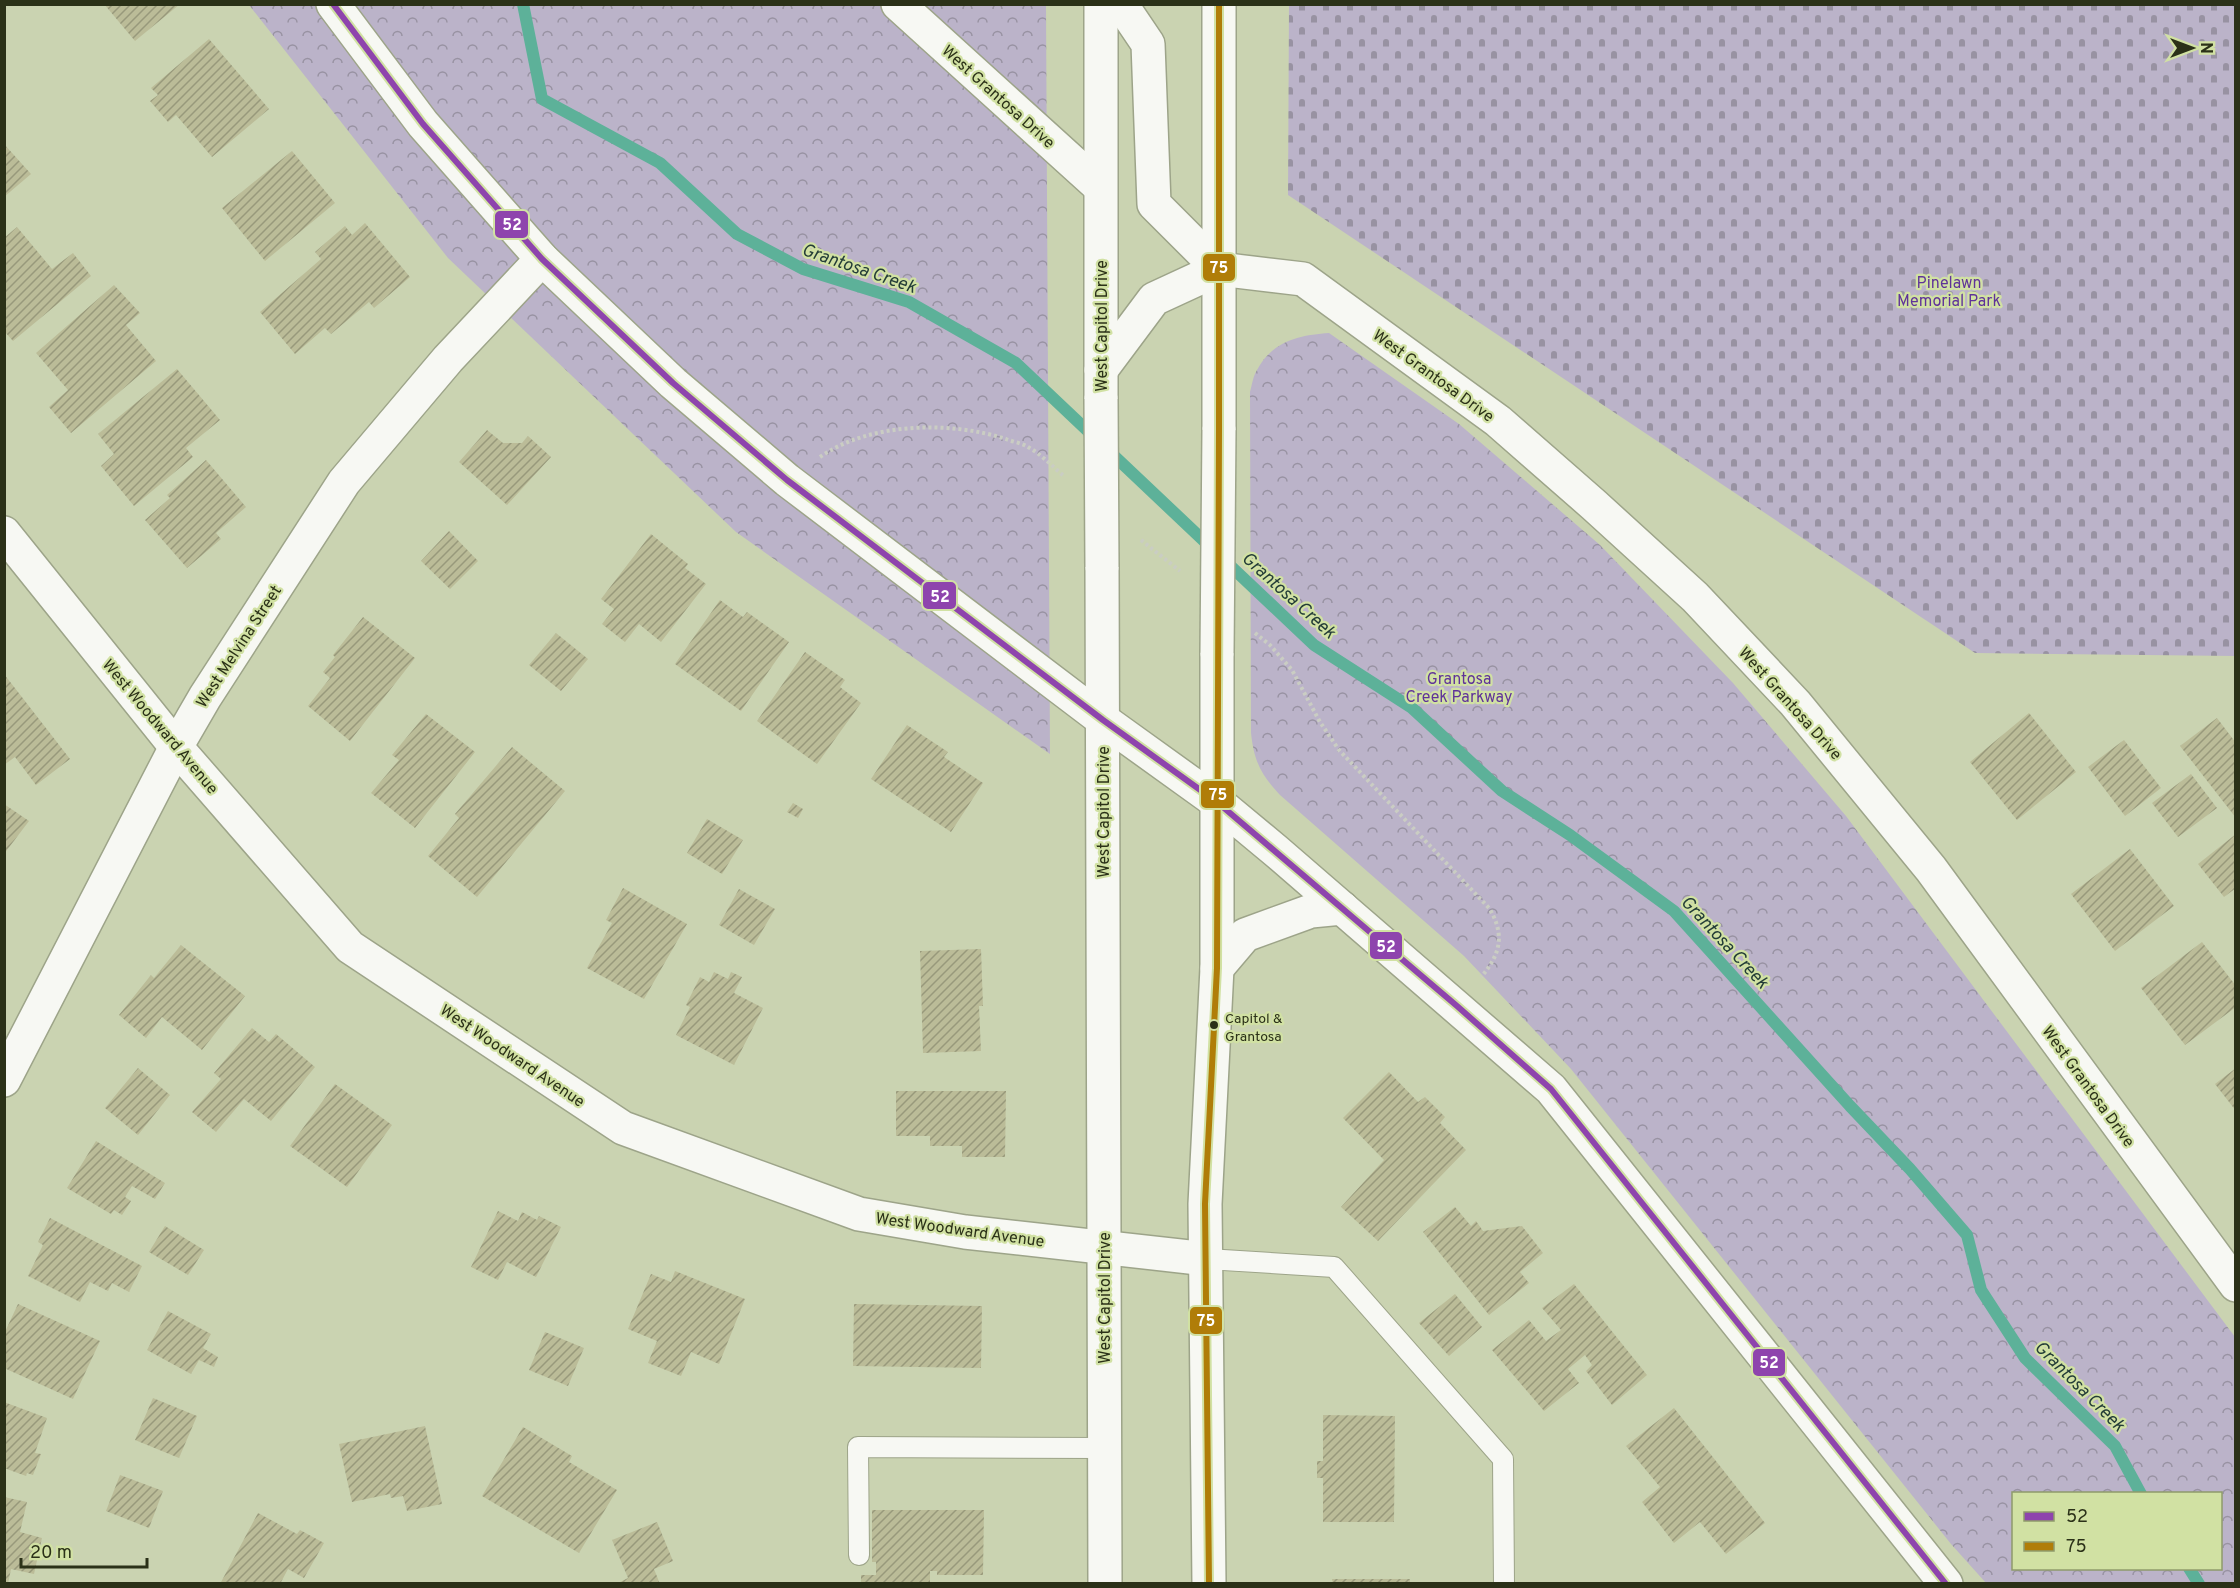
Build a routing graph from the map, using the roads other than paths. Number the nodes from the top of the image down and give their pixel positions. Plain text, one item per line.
1 (333, 4) edge
2 (898, 4) edge
3 (1101, 4) edge
4 (1121, 4) edge
5 (1218, 4) edge
6 (1100, 187) junction
7 (542, 259) junction
8 (1219, 269) junction
9 (1101, 370) junction
10 (4, 533) edge
11 (1103, 720) junction
12 (176, 747) junction
13 (1216, 802) junction
14 (1342, 908) junction
15 (1216, 968) junction
16 (4, 1080) edge
17 (1104, 1246) junction
18 (1207, 1259) junction
19 (2235, 1285) edge
20 (1105, 1448) junction
21 (859, 1555) dead end
22 (1935, 1580) edge
23 (1105, 1584) edge
24 (1209, 1584) edge
25 (1504, 1584) edge

1 - 7 street
2 - 6 street, West Grantosa Drive
3 - 6 street, West Capitol Drive
4 - 8 street
5 - 8 street
6 - 9 street, West Capitol Drive
7 - 11 street
7 - 12 street, West Melvina Street
8 - 9 street
8 - 13 street, bridge
8 - 19 street, West Grantosa Drive
9 - 11 street, West Capitol Drive, bridge
10 - 12 street, West Woodward Avenue
11 - 13 street
11 - 17 street, West Capitol Drive
12 - 16 street, West Melvina Street
12 - 17 street, West Woodward Avenue
13 - 14 street
13 - 15 street
14 - 15 street
14 - 22 street
15 - 18 street
17 - 18 street, West Woodward Avenue
17 - 20 street, West Capitol Drive
18 - 24 street
18 - 25 lane
20 - 21 lane
20 - 23 street, West Capitol Drive

